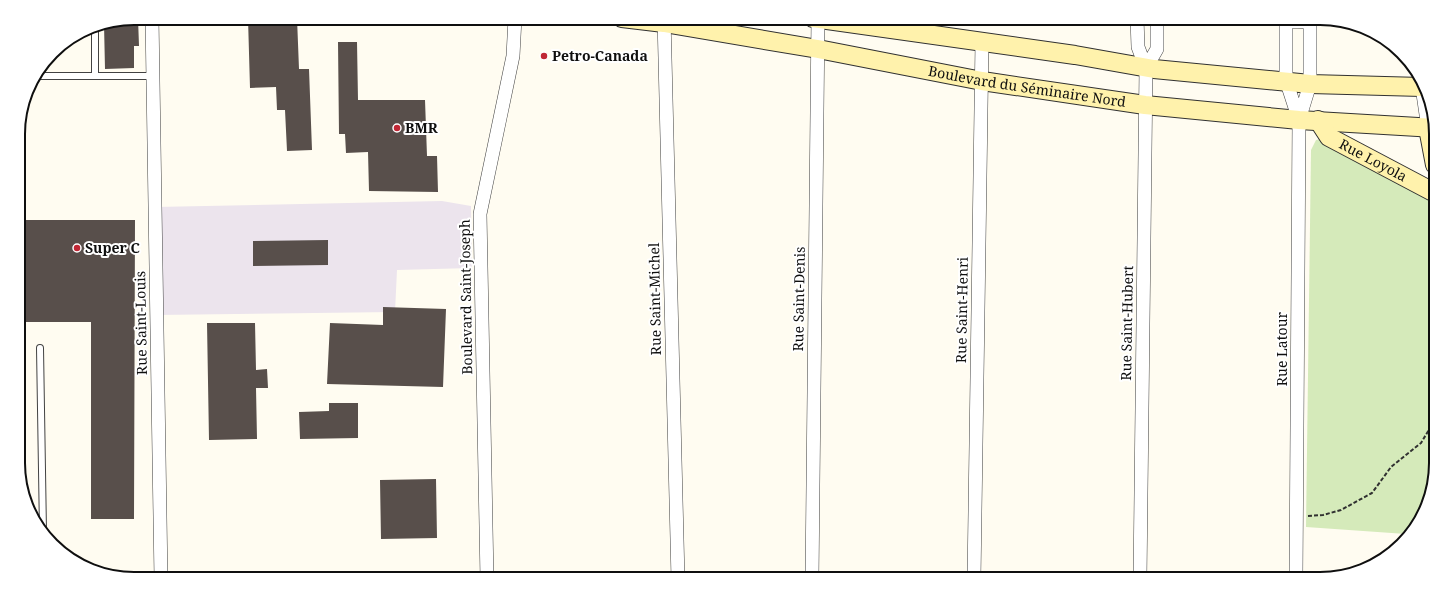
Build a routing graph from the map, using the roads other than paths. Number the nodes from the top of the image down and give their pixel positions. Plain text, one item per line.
1 (152, 25) edge
2 (515, 25) edge
3 (664, 25) edge
4 (686, 25) edge
5 (816, 25) edge
6 (864, 25) edge
7 (1137, 25) edge
8 (1157, 25) edge
9 (1286, 25) edge
10 (1310, 25) edge
11 (95, 32) edge
12 (982, 42) junction
13 (818, 49) junction
14 (1146, 68) junction
15 (42, 76) edge
16 (95, 76) junction
17 (153, 76) junction
18 (1286, 80) junction
19 (982, 81) junction
20 (1310, 84) junction
21 (1418, 87) edge
22 (1145, 105) junction
23 (1299, 120) junction
24 (1318, 120) junction
25 (1429, 128) edge
26 (1429, 190) edge
27 (40, 348) dead end
28 (43, 523) edge
29 (161, 572) edge
30 (487, 572) edge
31 (678, 572) edge
32 (812, 572) edge
33 (974, 572) edge
34 (1140, 572) edge
35 (1296, 572) edge

1 - 17 street, Rue Saint-Louis
2 - 30 street, Boulevard Saint-Joseph
3 - 31 street, Rue Saint-Michel
4 - 13 main road, Boulevard du Séminaire Nord
5 - 13 street, Rue Saint-Denis
6 - 12 main road
7 - 14 street, Rue Saint-Hubert
8 - 14 street, Rue Saint-Hubert
9 - 18 street, Rue Latour
10 - 20 street, Rue Latour
11 - 16 lane
12 - 14 main road
12 - 19 street, Rue Saint-Henri
13 - 19 main road, Boulevard du Séminaire Nord
13 - 32 street, Rue Saint-Denis
14 - 18 main road
14 - 22 street, Rue Saint-Hubert
15 - 16 lane
16 - 17 lane
17 - 29 street, Rue Saint-Louis
18 - 20 main road
18 - 23 street, Rue Latour
19 - 22 main road, Boulevard du Séminaire Nord
19 - 33 street, Rue Saint-Henri
20 - 21 main road
20 - 23 street, Rue Latour
22 - 23 main road, Boulevard du Séminaire Nord
22 - 34 street, Rue Saint-Hubert
23 - 24 main road, Boulevard du Séminaire Nord
23 - 35 street, Rue Latour
24 - 25 main road, Boulevard du Séminaire Nord
24 - 26 main road, Rue Loyola
27 - 28 lane

